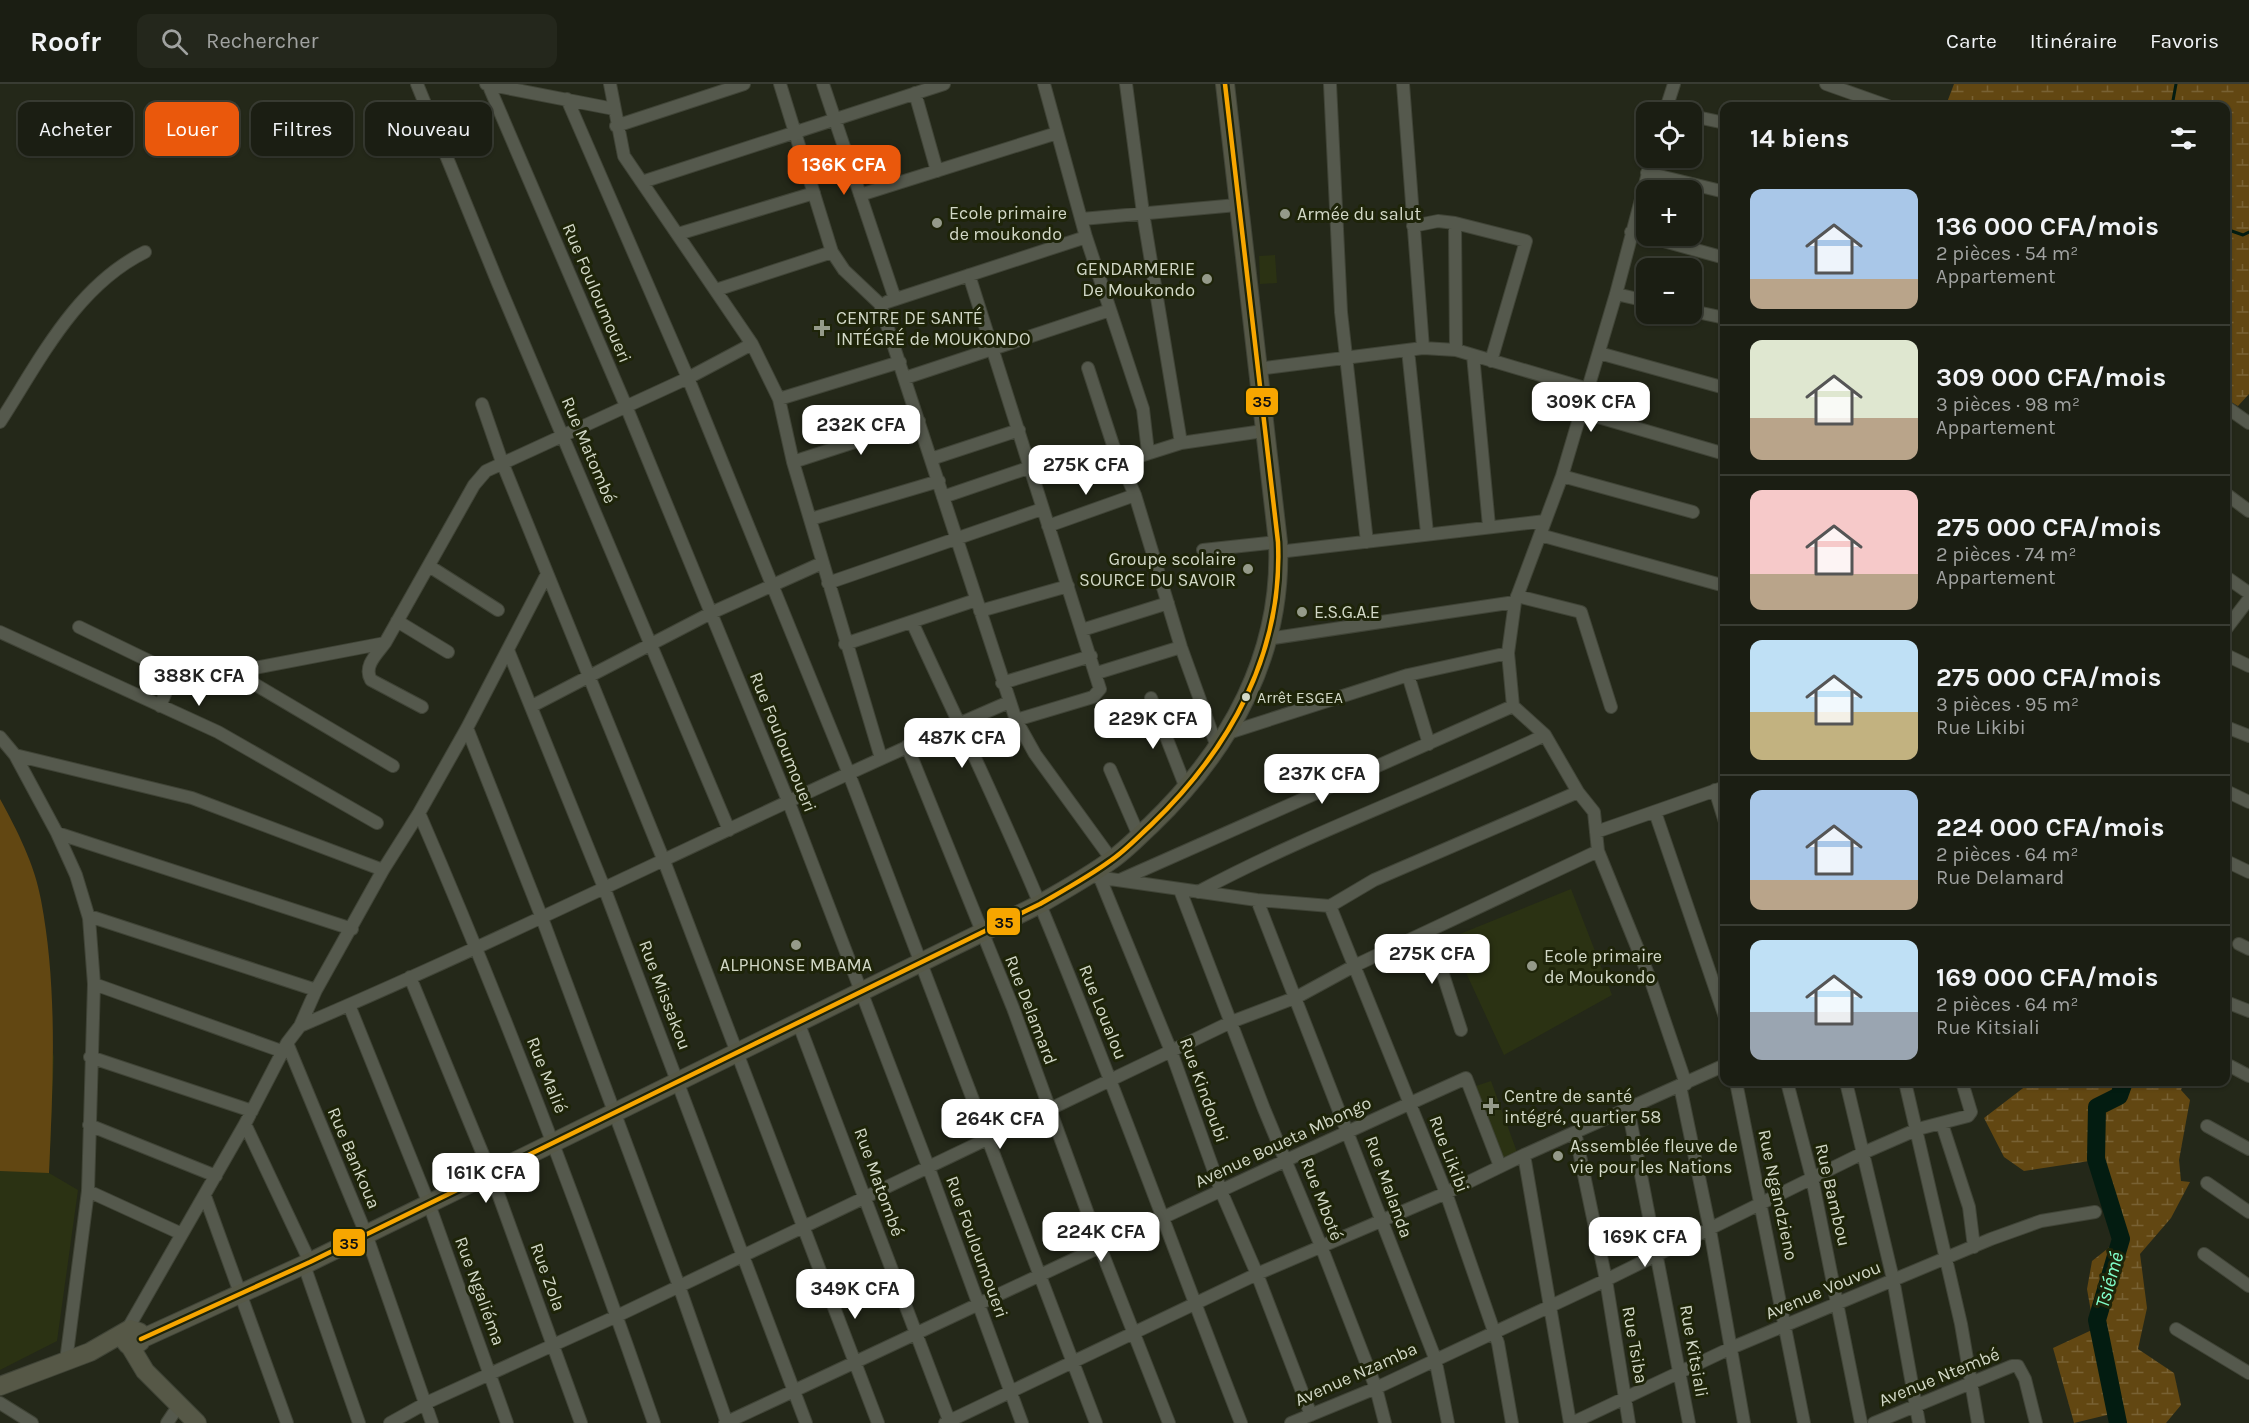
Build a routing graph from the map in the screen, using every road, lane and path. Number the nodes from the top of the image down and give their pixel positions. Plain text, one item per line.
1 (417, 84) edge
2 (487, 84) edge
3 (610, 84) edge
4 (744, 84) edge
5 (780, 84) edge
6 (823, 84) edge
7 (944, 84) edge
8 (1044, 84) edge
9 (1126, 84) edge
10 (1225, 84) edge
11 (1330, 84) edge
12 (1403, 84) edge
13 (1674, 84) edge
14 (1826, 84) edge
15 (907, 91) edge
16 (567, 99) junction
17 (1671, 102) edge
18 (1877, 102) edge
19 (614, 109) junction
20 (1702, 118) edge
21 (835, 120) junction
22 (1720, 122) edge
23 (616, 126) junction
24 (795, 133) junction
25 (1057, 133) junction
26 (1649, 168) edge
27 (937, 171) junction
28 (1647, 173) junction
29 (642, 182) junction
30 (1720, 191) edge
31 (813, 193) junction
32 (860, 195) junction
33 (1237, 205) junction
34 (1143, 213) junction
35 (1082, 219) junction
36 (1455, 223) junction
37 (1413, 226) junction
38 (1631, 232) junction
39 (678, 234) junction
40 (1086, 237) junction
41 (145, 252) dead end
42 (832, 252) junction
43 (1720, 257) edge
44 (969, 275) junction
45 (716, 290) junction
46 (1616, 294) junction
47 (895, 299) junction
48 (1636, 299) edge
49 (880, 304) junction
50 (1110, 310) junction
51 (1702, 313) edge
52 (1720, 317) edge
53 (752, 344) junction
54 (1423, 348) junction
55 (993, 350) junction
56 (1408, 350) junction
57 (1456, 350) junction
58 (1599, 352) junction
59 (1473, 355) junction
60 (1345, 357) junction
61 (1491, 361) junction
62 (900, 362) junction
63 (1088, 368) dead end
64 (1257, 369) junction
65 (688, 378) junction
66 (905, 378) junction
67 (1720, 387) edge
68 (1588, 388) junction
69 (779, 399) junction
70 (482, 404) dead end
71 (626, 406) junction
72 (2230, 410) edge
73 (1581, 412) junction
74 (919, 421) junction
75 (0, 422) edge
76 (2249, 423) edge
77 (1019, 430) junction
78 (1263, 431) junction
79 (564, 434) junction
80 (1181, 443) junction
81 (1148, 452) junction
82 (1720, 453) edge
83 (931, 459) junction
84 (502, 462) junction
85 (793, 462) junction
86 (1121, 462) junction
87 (1031, 466) junction
88 (1562, 476) junction
89 (939, 481) junction
90 (1135, 495) junction
91 (943, 497) junction
92 (2230, 497) edge
93 (1042, 509) junction
94 (2249, 511) edge
95 (1693, 512) dead end
96 (811, 519) junction
97 (1545, 521) junction
98 (1048, 526) junction
99 (1489, 526) junction
100 (1427, 533) junction
101 (1540, 536) junction
102 (957, 538) junction
103 (1368, 542) junction
104 (1278, 547) junction
105 (1203, 550) dead end
106 (822, 563) junction
107 (429, 566) junction
108 (547, 573) junction
109 (2230, 580) edge
110 (828, 583) junction
111 (1720, 585) edge
112 (772, 586) junction
113 (1068, 586) junction
114 (2249, 593) edge
115 (1516, 599) junction
116 (2249, 599) edge
117 (1168, 603) junction
118 (978, 606) junction
119 (498, 610) dead end
120 (711, 614) junction
121 (397, 621) junction
122 (912, 621) junction
123 (2230, 624) edge
124 (79, 627) dead end
125 (1082, 630) junction
126 (0, 632) edge
127 (1267, 639) junction
128 (385, 643) junction
129 (845, 644) junction
130 (651, 646) junction
131 (1181, 647) junction
132 (508, 650) junction
133 (448, 652) dead end
134 (1508, 653) junction
135 (1091, 656) junction
136 (2230, 657) edge
137 (2249, 666) edge
138 (234, 672) junction
139 (174, 673) junction
140 (1097, 673) junction
141 (1408, 675) junction
142 (589, 677) junction
143 (1002, 683) junction
144 (1151, 699) dead end
145 (1009, 702) junction
146 (160, 706) junction
147 (532, 706) junction
148 (1513, 706) junction
149 (1611, 706) dead end
150 (422, 707) dead end
151 (1016, 720) junction
152 (958, 724) junction
153 (467, 728) junction
154 (2230, 729) edge
155 (1545, 735) junction
156 (2249, 736) edge
157 (0, 737) edge
158 (1223, 740) junction
159 (1430, 744) junction
160 (907, 746) junction
161 (15, 755) junction
162 (881, 758) junction
163 (393, 766) dead end
164 (1110, 769) dead end
165 (849, 774) junction
166 (1186, 788) junction
167 (1720, 789) edge
168 (1578, 792) junction
169 (2230, 793) edge
170 (2249, 802) edge
171 (789, 803) junction
172 (1655, 812) junction
173 (419, 813) junction
174 (377, 823) dead end
175 (729, 831) junction
176 (1596, 832) junction
177 (57, 833) junction
178 (1139, 836) junction
179 (1598, 851) junction
180 (664, 861) junction
181 (1112, 861) junction
182 (2230, 863) edge
183 (383, 870) junction
184 (2249, 872) edge
185 (1095, 877) junction
186 (1120, 880) junction
187 (605, 890) junction
188 (1180, 890) junction
189 (1198, 892) junction
190 (1257, 900) junction
191 (1040, 904) junction
192 (1330, 906) junction
193 (89, 916) junction
194 (542, 918) junction
195 (352, 929) junction
196 (1429, 931) junction
197 (981, 933) junction
198 (477, 947) junction
199 (922, 961) junction
200 (1354, 966) junction
201 (410, 977) junction
202 (94, 984) junction
203 (316, 990) junction
204 (860, 991) junction
205 (1297, 997) junction
206 (1720, 1002) edge
207 (2230, 1004) edge
208 (349, 1005) junction
209 (2249, 1011) edge
210 (798, 1022) junction
211 (1232, 1022) junction
212 (300, 1026) junction
213 (1461, 1030) dead end
214 (285, 1048) junction
215 (1171, 1051) junction
216 (738, 1052) junction
217 (90, 1057) junction
218 (2230, 1066) dead end
219 (1720, 1067) edge
220 (2249, 1076) edge
221 (1110, 1079) junction
222 (678, 1081) junction
223 (1683, 1085) junction
224 (1737, 1086) edge
225 (1788, 1086) edge
226 (1847, 1086) edge
227 (1906, 1086) edge
228 (1963, 1086) edge
229 (1410, 1103) junction
230 (1628, 1108) junction
231 (1048, 1109) junction
232 (252, 1111) junction
233 (615, 1112) junction
234 (245, 1124) junction
235 (1942, 1124) junction
236 (88, 1125) junction
237 (2208, 1126) dead end
238 (1918, 1129) junction
239 (1349, 1132) junction
240 (1575, 1132) junction
241 (989, 1139) junction
242 (554, 1143) junction
243 (2249, 1149) edge
244 (1863, 1153) junction
245 (1524, 1155) junction
246 (1288, 1160) junction
247 (928, 1166) junction
248 (1500, 1166) junction
249 (491, 1174) junction
250 (216, 1176) junction
251 (1812, 1178) junction
252 (2207, 1183) dead end
253 (88, 1191) junction
254 (1221, 1191) junction
255 (1446, 1193) junction
256 (205, 1196) junction
257 (865, 1196) junction
258 (429, 1204) junction
259 (1762, 1204) junction
260 (2095, 1212) dead end
261 (2249, 1212) edge
262 (1161, 1219) junction
263 (1381, 1220) junction
264 (802, 1228) junction
265 (1710, 1230) junction
266 (182, 1234) junction
267 (366, 1234) junction
268 (1321, 1246) junction
269 (1974, 1246) junction
270 (1100, 1247) junction
271 (2204, 1254) dead end
272 (743, 1255) junction
273 (1657, 1255) junction
274 (1947, 1258) junction
275 (307, 1264) junction
276 (1040, 1273) junction
277 (1257, 1274) junction
278 (1893, 1279) junction
279 (1606, 1280) junction
280 (679, 1286) junction
281 (2249, 1286) edge
282 (242, 1295) junction
283 (978, 1303) junction
284 (1838, 1303) junction
285 (1194, 1304) junction
286 (1549, 1305) junction
287 (617, 1316) junction
288 (1786, 1325) junction
289 (2176, 1329) dead end
290 (1494, 1331) junction
291 (917, 1332) junction
292 (1134, 1333) junction
293 (133, 1334) junction
294 (554, 1344) junction
295 (1731, 1348) junction
296 (1435, 1358) junction
297 (66, 1361) junction
298 (1072, 1361) junction
299 (856, 1363) junction
300 (2249, 1373) edge
301 (1680, 1374) junction
302 (492, 1375) junction
303 (1971, 1384) junction
304 (0, 1386) edge
305 (1376, 1388) junction
306 (794, 1392) junction
307 (1010, 1392) junction
308 (1626, 1398) junction
309 (0, 1403) edge
310 (426, 1403) junction
311 (179, 1405) junction
312 (1916, 1406) junction
313 (1311, 1415) junction
314 (1325, 1417) edge
315 (948, 1422) edge
316 (32, 1423) edge
317 (167, 1423) edge
318 (198, 1423) edge
319 (287, 1423) edge
320 (359, 1423) edge
321 (390, 1423) edge
322 (432, 1423) edge
323 (507, 1423) edge
324 (581, 1423) edge
325 (654, 1423) edge
326 (726, 1423) edge
327 (806, 1423) edge
328 (878, 1423) edge
329 (1022, 1423) edge
330 (1096, 1423) edge
331 (1169, 1423) edge
332 (1241, 1423) edge
333 (1291, 1423) edge
334 (1385, 1423) edge
335 (1448, 1423) edge
336 (1512, 1423) edge
337 (1571, 1423) edge
338 (1629, 1423) edge
339 (1689, 1423) edge
340 (1744, 1423) edge
341 (1804, 1423) edge
342 (1861, 1423) edge
343 (1874, 1423) edge
344 (1919, 1423) edge
345 (1978, 1423) edge
346 (2036, 1423) edge

1 - 79 street, Rue Matombé
2 - 16 street
2 - 71 street, Rue Fouloumoueri
3 - 19 street
4 - 23 street
5 - 24 street
6 - 21 street
7 - 15 street
8 - 25 street
9 - 34 street
10 - 33 main road
11 - 60 street
12 - 37 street
13 - 17 street
14 - 18 street
15 - 21 street
15 - 27 street
16 - 19 street
16 - 65 street
19 - 23 street
20 - 22 street
21 - 24 street
21 - 32 street
23 - 29 street
24 - 29 street
24 - 31 street
25 - 27 street
25 - 35 street
26 - 28 street
27 - 32 street
28 - 30 street
28 - 38 street
29 - 39 street
31 - 39 street
31 - 42 street
32 - 47 street
33 - 34 street
33 - 64 main road
34 - 35 street
34 - 80 street
35 - 40 street
36 - 37 street
36 - 57 street
36 - 61 street
37 - 54 street
38 - 43 street
38 - 46 street
39 - 45 street
40 - 44 street
40 - 50 street
41 - 75 street
42 - 45 street
42 - 49 street
44 - 47 street
44 - 55 street
45 - 53 street
46 - 48 street
46 - 58 street
47 - 49 street
49 - 62 street
50 - 55 street
50 - 81 street
51 - 52 street
53 - 65 street
53 - 69 street
54 - 56 street
54 - 57 street
55 - 66 street
55 - 77 street
56 - 60 street
56 - 100 street
57 - 59 street
58 - 67 street
58 - 68 street
59 - 61 street
59 - 99 street
60 - 64 street
60 - 103 street
61 - 68 street
62 - 66 street
62 - 69 street
63 - 86 street
64 - 78 main road
65 - 71 street
65 - 112 street
66 - 74 street
68 - 73 street
69 - 85 street
70 - 84 street
71 - 79 street
71 - 120 street, Rue Fouloumoueri
72 - 76 street
73 - 82 street
73 - 88 street
74 - 83 street
74 - 85 street
77 - 83 street
77 - 87 street
78 - 80 street
78 - 104 main road
79 - 84 street
79 - 130 street, Rue Matombé
80 - 81 street
81 - 86 street
83 - 89 street
84 - 107 street
84 - 108 street
85 - 96 street
86 - 90 street
87 - 91 street
87 - 93 street
88 - 95 street
88 - 97 street
89 - 91 street
89 - 96 street
90 - 98 street
90 - 117 street
91 - 102 street
92 - 94 street
93 - 98 street
93 - 102 street
96 - 106 street
97 - 99 street
97 - 101 street
98 - 113 street
99 - 100 street
100 - 103 street
101 - 111 street
101 - 115 street
102 - 110 street
102 - 118 street
103 - 104 street
104 - 105 street
104 - 127 main road
106 - 110 street
106 - 112 street
107 - 119 street
107 - 121 street
108 - 132 street
108 - 142 street
109 - 114 street
110 - 129 street
112 - 120 street
112 - 165 street
113 - 118 street
113 - 125 street
115 - 127 street
115 - 134 street
115 - 149 street
116 - 123 street
117 - 125 street
117 - 131 street
118 - 122 street
118 - 143 street
120 - 130 street
120 - 171 street, Rue Fouloumoueri
121 - 128 street
121 - 133 street
122 - 129 street
122 - 152 street, Rue Loualou
124 - 139 street
125 - 135 street
126 - 146 street
127 - 158 main road
128 - 138 street
128 - 150 street
129 - 162 street
130 - 142 street
130 - 175 street, Rue Matombé
131 - 140 street
131 - 158 street
132 - 147 street, Rue Missakou
132 - 153 street
134 - 141 street
134 - 148 street
135 - 140 street
135 - 143 street
136 - 137 street
138 - 139 street
138 - 163 street
139 - 146 street
140 - 151 street
141 - 158 street
141 - 159 street
142 - 147 street
142 - 180 street
143 - 145 street
144 - 166 street
145 - 151 street
145 - 152 street
146 - 174 street
147 - 187 street, Rue Missakou
148 - 155 street
148 - 159 street
151 - 181 street
152 - 160 street
152 - 191 street, Rue Loualou
153 - 173 street
153 - 194 street
154 - 156 street
155 - 168 street
155 - 189 street
157 - 161 street
158 - 166 main road
159 - 186 street
160 - 162 street
160 - 197 street, Rue Delamard
161 - 177 street
161 - 183 street
162 - 165 street
164 - 178 street
165 - 171 street
165 - 199 street
166 - 178 main road
167 - 172 street
168 - 176 street
168 - 192 street
169 - 170 street
171 - 175 street
171 - 204 street, Rue Fouloumoueri
172 - 176 street
172 - 206 street
173 - 183 street
173 - 198 street, Rue Malié
175 - 180 street
176 - 179 street
177 - 193 street
177 - 195 street
178 - 181 main road
179 - 196 street
179 - 223 street
180 - 187 street
180 - 216 street
181 - 185 main road
182 - 184 street
183 - 195 street
185 - 186 street
185 - 191 main road
185 - 215 street, Rue Kindoubi
186 - 188 street
187 - 194 street
187 - 222 street, Rue Missakou
188 - 189 street
188 - 211 street, Rue Mboté
189 - 190 street
190 - 192 street
190 - 205 street, Rue Malanda
191 - 197 main road
191 - 221 street, Rue Loualou
192 - 200 street, Rue Likibi
193 - 202 street
193 - 203 street
194 - 198 street
194 - 233 street
195 - 203 street
196 - 200 street
196 - 213 street
197 - 199 main road
197 - 231 street, Rue Delamard
198 - 201 street
198 - 242 street, Rue Malié
199 - 204 main road
199 - 241 street
200 - 205 street
200 - 229 street, Rue Likibi
201 - 208 street
201 - 249 street, Rue Zola
202 - 214 street
202 - 217 street
203 - 212 street
204 - 210 main road
204 - 247 street, Rue Fouloumoueri
205 - 211 street
205 - 239 street, Rue Malanda
207 - 209 street
208 - 212 street
208 - 258 street, Rue Ngaliéma
210 - 216 main road
210 - 257 street, Rue Matombé
211 - 215 street
211 - 246 street, Rue Mboté
212 - 214 street
214 - 232 street
214 - 267 street, Rue Bankoua
215 - 221 street
215 - 254 street, Rue Kindoubi
216 - 222 main road
216 - 264 street
217 - 232 street
217 - 236 street
218 - 220 street
219 - 223 street
221 - 231 street
221 - 262 street, Rue Loualou
222 - 233 main road
222 - 272 street, Rue Missakou
223 - 230 street
223 - 265 street
224 - 259 street, Rue Ngandzieno
225 - 251 street, Rue Bambou
226 - 244 street
227 - 238 street
228 - 235 street, Avenue Nzamba
229 - 239 street, Avenue Boueta Mbongo
229 - 248 street, Avenue Boueta Mbongo
229 - 255 street, Rue Likibi
230 - 240 street
230 - 273 street, Rue Kitsiali
231 - 241 street
231 - 270 street, Rue Delamard
232 - 234 street
233 - 242 main road
233 - 280 street
234 - 250 street
234 - 275 street
235 - 238 street, Avenue Nzamba
235 - 269 street
236 - 250 street
236 - 253 street
237 - 243 street
238 - 244 street, Avenue Nzamba
238 - 274 street
239 - 246 street, Avenue Boueta Mbongo
239 - 263 street, Rue Malanda
240 - 245 street
240 - 279 street, Rue Tsiba
241 - 247 street
241 - 276 street
242 - 249 main road
242 - 287 street, Rue Malié
244 - 251 street, Avenue Nzamba
244 - 278 street
245 - 248 street
245 - 286 street
246 - 254 street, Avenue Boueta Mbongo
246 - 268 street, Rue Mboté
247 - 257 street
247 - 283 street, Rue Fouloumoueri
248 - 255 street
249 - 258 main road
249 - 294 street, Rue Zola
250 - 256 street
251 - 259 street, Avenue Nzamba
251 - 284 street, Rue Bambou
252 - 261 street
253 - 266 street
253 - 297 street
254 - 262 street, Avenue Boueta Mbongo
254 - 277 street, Rue Kindoubi
255 - 263 street
255 - 290 street, Rue Likibi
256 - 266 street
256 - 282 street
257 - 264 street
257 - 291 street, Rue Matombé
258 - 267 main road
258 - 302 street, Rue Ngaliéma
259 - 265 street, Avenue Nzamba
259 - 288 street, Rue Ngandzieno
260 - 269 street, Avenue Vouvou
262 - 270 street, Avenue Boueta Mbongo
262 - 285 street, Rue Loualou
263 - 268 street
263 - 296 street, Rue Malanda
264 - 272 street
264 - 299 street
265 - 273 street, Avenue Nzamba
265 - 295 street
266 - 293 street
267 - 275 main road
267 - 310 street, Rue Bankoua
268 - 277 street
268 - 305 street, Rue Mboté
269 - 274 street, Avenue Vouvou
270 - 276 street, Avenue Boueta Mbongo
270 - 292 street, Rue Delamard
271 - 281 street
272 - 280 street
272 - 306 street, Rue Missakou
273 - 279 street, Avenue Nzamba
273 - 301 street, Rue Kitsiali
274 - 278 street, Avenue Vouvou
274 - 303 street
275 - 282 main road
275 - 320 street
276 - 283 street, Avenue Boueta Mbongo
276 - 298 street
277 - 285 street
277 - 313 street, Rue Kindoubi
278 - 284 street, Avenue Vouvou
278 - 312 street
279 - 286 street, Avenue Nzamba
279 - 308 street, Rue Tsiba
280 - 287 street
280 - 326 street
282 - 293 main road
282 - 319 street
283 - 291 street, Avenue Boueta Mbongo
283 - 307 street, Rue Fouloumoueri
284 - 288 street, Avenue Vouvou
284 - 342 street, Rue Bambou
285 - 292 street
285 - 332 street, Rue Loualou
286 - 290 street, Avenue Nzamba
286 - 337 street
287 - 294 street
287 - 325 street, Rue Malié
288 - 295 street, Avenue Vouvou
288 - 341 street, Rue Ngandzieno
289 - 300 street
290 - 296 street, Avenue Nzamba
290 - 336 street, Rue Likibi
291 - 299 street, Avenue Boueta Mbongo
291 - 315 street, Rue Matombé
292 - 298 street
292 - 331 street, Rue Delamard
293 - 297 main road
293 - 311 main road
294 - 302 street
294 - 324 street, Rue Zola
295 - 301 street, Avenue Vouvou
295 - 340 street
296 - 305 street, Avenue Nzamba
296 - 335 street, Rue Malanda
297 - 304 main road
298 - 307 street
298 - 330 street
299 - 306 street, Avenue Boueta Mbongo
299 - 328 street
301 - 308 street, Avenue Vouvou
301 - 339 street, Rue Kitsiali
302 - 310 street
302 - 323 street, Rue Ngaliéma
303 - 312 street, Avenue Ntembé
303 - 345 street
303 - 346 street, Avenue Ntembé
305 - 314 street, Avenue Nzamba
305 - 334 street, Rue Mboté
306 - 326 street, Avenue Boueta Mbongo
306 - 327 street, Rue Missakou
307 - 315 street
307 - 329 street, Rue Fouloumoueri
308 - 337 street, Avenue Vouvou
308 - 338 street, Rue Tsiba
309 - 316 street
310 - 321 street
310 - 322 street, Rue Bankoua
311 - 317 street
311 - 318 main road
312 - 343 street, Avenue Ntembé
312 - 344 street
313 - 314 street, Avenue Nzamba
313 - 333 street, Avenue Nzamba

